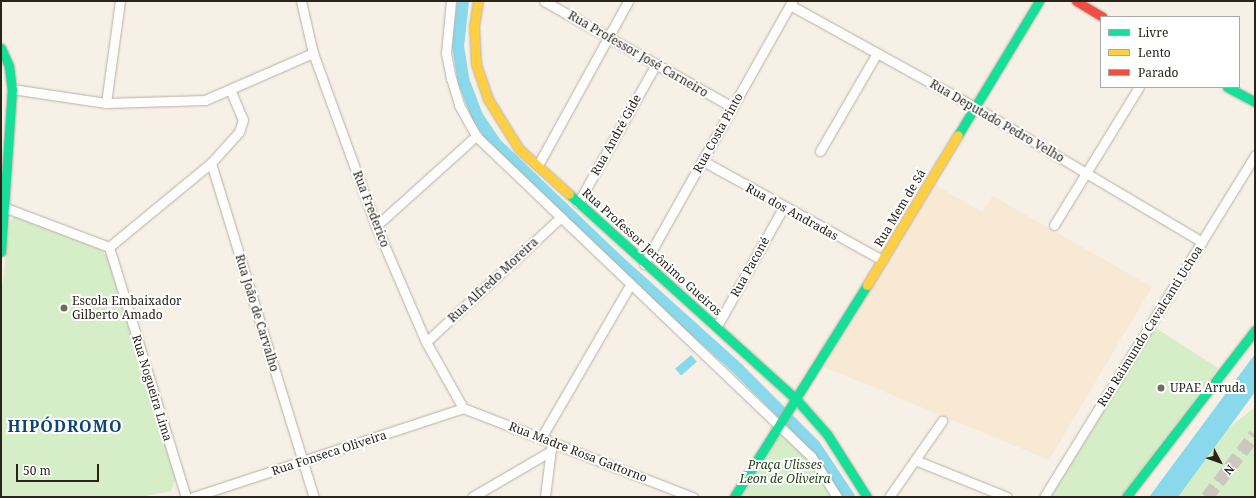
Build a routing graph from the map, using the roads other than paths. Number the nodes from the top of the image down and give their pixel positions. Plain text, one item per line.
1 (120, 1) edge
2 (301, 1) edge
3 (451, 1) edge
4 (478, 1) edge
5 (544, 1) edge
6 (628, 1) edge
7 (1039, 1) edge
8 (1076, 1) edge
9 (791, 3) edge
10 (1101, 16) edge
11 (607, 36) junction
12 (1, 48) edge
13 (877, 52) junction
14 (313, 53) junction
15 (655, 66) junction
16 (1138, 88) edge
17 (1229, 88) edge
18 (12, 89) junction
19 (230, 90) junction
20 (1255, 102) edge
21 (106, 103) junction
22 (732, 107) junction
23 (975, 107) junction
24 (476, 136) junction
25 (820, 152) dead end
26 (1255, 155) edge
27 (703, 161) junction
28 (211, 163) junction
29 (538, 165) junction
30 (1086, 173) junction
31 (578, 203) junction
32 (6, 208) junction
33 (782, 208) junction
34 (560, 218) junction
35 (1054, 225) dead end
36 (376, 226) junction
37 (1202, 242) junction
38 (109, 247) junction
39 (1, 252) edge
40 (882, 260) junction
41 (644, 264) junction
42 (630, 285) junction
43 (717, 326) junction
44 (1255, 330) edge
45 (426, 342) junction
46 (796, 399) junction
47 (463, 408) junction
48 (942, 420) dead end
49 (780, 422) junction
50 (541, 438) junction
51 (551, 447) junction
52 (915, 460) junction
53 (303, 462) junction
54 (186, 497) edge
55 (193, 497) edge
56 (314, 497) edge
57 (472, 497) edge
58 (545, 497) edge
59 (693, 497) edge
60 (734, 497) edge
61 (837, 497) edge
62 (866, 497) edge
63 (889, 497) edge
64 (1007, 497) edge
65 (1044, 497) edge
66 (1126, 497) edge

1 - 21 street
2 - 14 street, Rua Frederico
3 - 24 street
4 - 29 street, Rua Professor Jerônimo Gueiros
5 - 11 street, Rua Professor José Carneiro
6 - 11 street
7 - 23 street, Rua Mem de Sá
8 - 10 street
9 - 13 street, Rua Deputado Pedro Velho
9 - 22 street, Rua Costa Pinto
11 - 15 street, Rua Professor José Carneiro
11 - 29 street
12 - 18 street
13 - 23 street, Rua Deputado Pedro Velho
13 - 25 street
14 - 19 street
14 - 36 street, Rua Frederico
15 - 22 street, Rua Professor José Carneiro
15 - 31 street, Rua André Gide
16 - 30 street
17 - 20 street
18 - 21 street
18 - 32 street
19 - 21 street
19 - 28 street
22 - 27 street, Rua Costa Pinto
23 - 30 street, Rua Deputado Pedro Velho
23 - 40 street, Rua Mem de Sá
24 - 34 street
24 - 36 street
26 - 37 street, Rua Raimundo Cavalcanti Uchoa
27 - 33 street, Rua dos Andradas
27 - 41 street, Rua Costa Pinto
28 - 38 street
28 - 53 street, Rua João de Carvalho
29 - 31 street, Rua Professor Jerônimo Gueiros
30 - 35 street
30 - 37 street, Rua Deputado Pedro Velho
31 - 41 street, Rua Professor Jerônimo Gueiros
32 - 38 street
32 - 39 street
33 - 40 street, Rua dos Andradas
33 - 43 street, Rua Paconé
34 - 42 street
34 - 45 street, Rua Alfredo Moreira
36 - 45 street, Rua Frederico
37 - 65 street, Rua Raimundo Cavalcanti Uchoa
38 - 54 street, Rua Nogueira Lima
40 - 46 street, Rua Mem de Sá
41 - 43 street, Rua Professor Jerônimo Gueiros
42 - 49 street
42 - 50 street
43 - 46 street, Rua Professor Jerônimo Gueiros
44 - 66 street
45 - 47 street, Rua Frederico
46 - 49 street, Rua Mem de Sá
46 - 62 street, Rua Professor Jerônimo Gueiros
47 - 50 street, Rua Madre Rosa Gattorno
47 - 53 street, Rua Fonseca Oliveira
48 - 52 street
49 - 60 street, Rua Mem de Sá
49 - 61 street
50 - 51 street, Rua Madre Rosa Gattorno
51 - 57 street
51 - 58 street
51 - 59 street, Rua Madre Rosa Gattorno
52 - 63 street
52 - 64 street
53 - 55 street, Rua Fonseca Oliveira
53 - 56 street, Rua João de Carvalho

